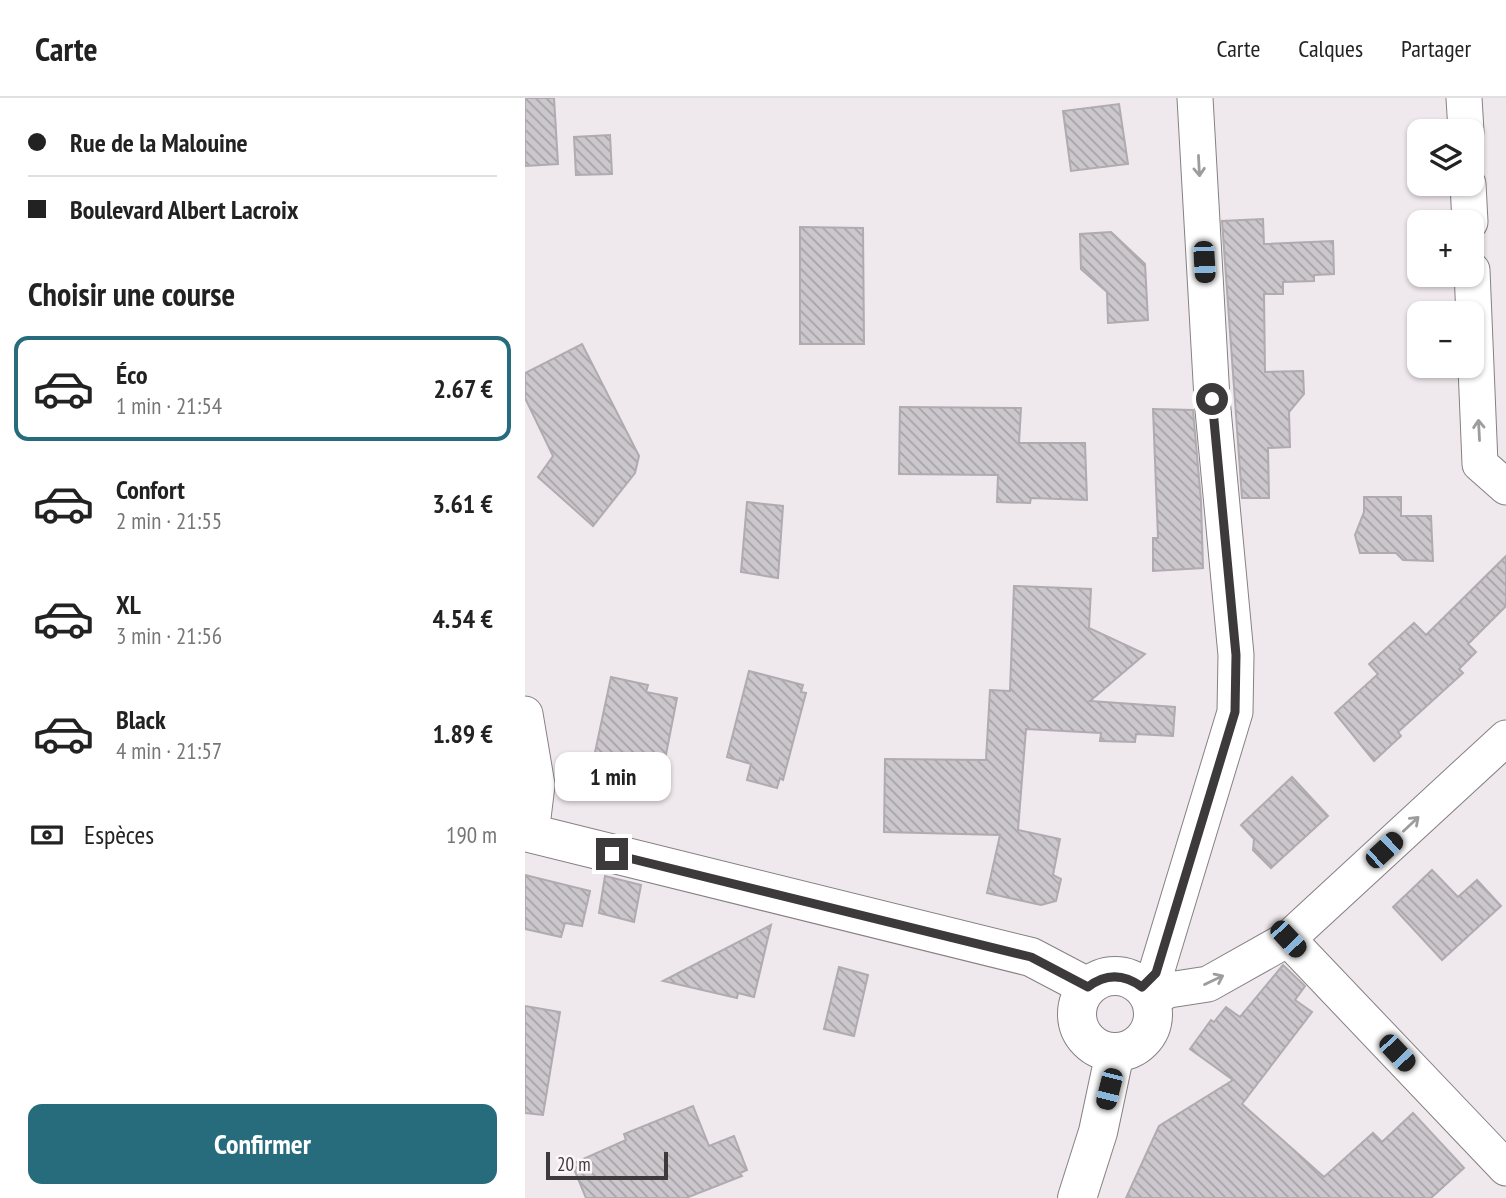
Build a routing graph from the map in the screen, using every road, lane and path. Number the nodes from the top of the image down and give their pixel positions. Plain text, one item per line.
1 (1195, 98) edge
2 (1464, 98) edge
3 (1465, 119) edge
4 (1473, 287) edge
5 (1506, 487) edge
6 (525, 714) edge
7 (1506, 738) edge
8 (528, 833) edge
9 (1288, 939) junction
10 (1088, 987) junction
11 (1146, 993) junction
12 (1115, 1052) junction
13 (1506, 1168) edge
14 (1077, 1198) edge

1 -> 11 street
2 - 3 street
5 -> 4 street
6 - 8 street
9 -> 7 street
8 - 10 street
11 -> 9 street
9 - 13 street
10 - 11 street
10 - 12 street
11 - 12 street
12 - 14 street

